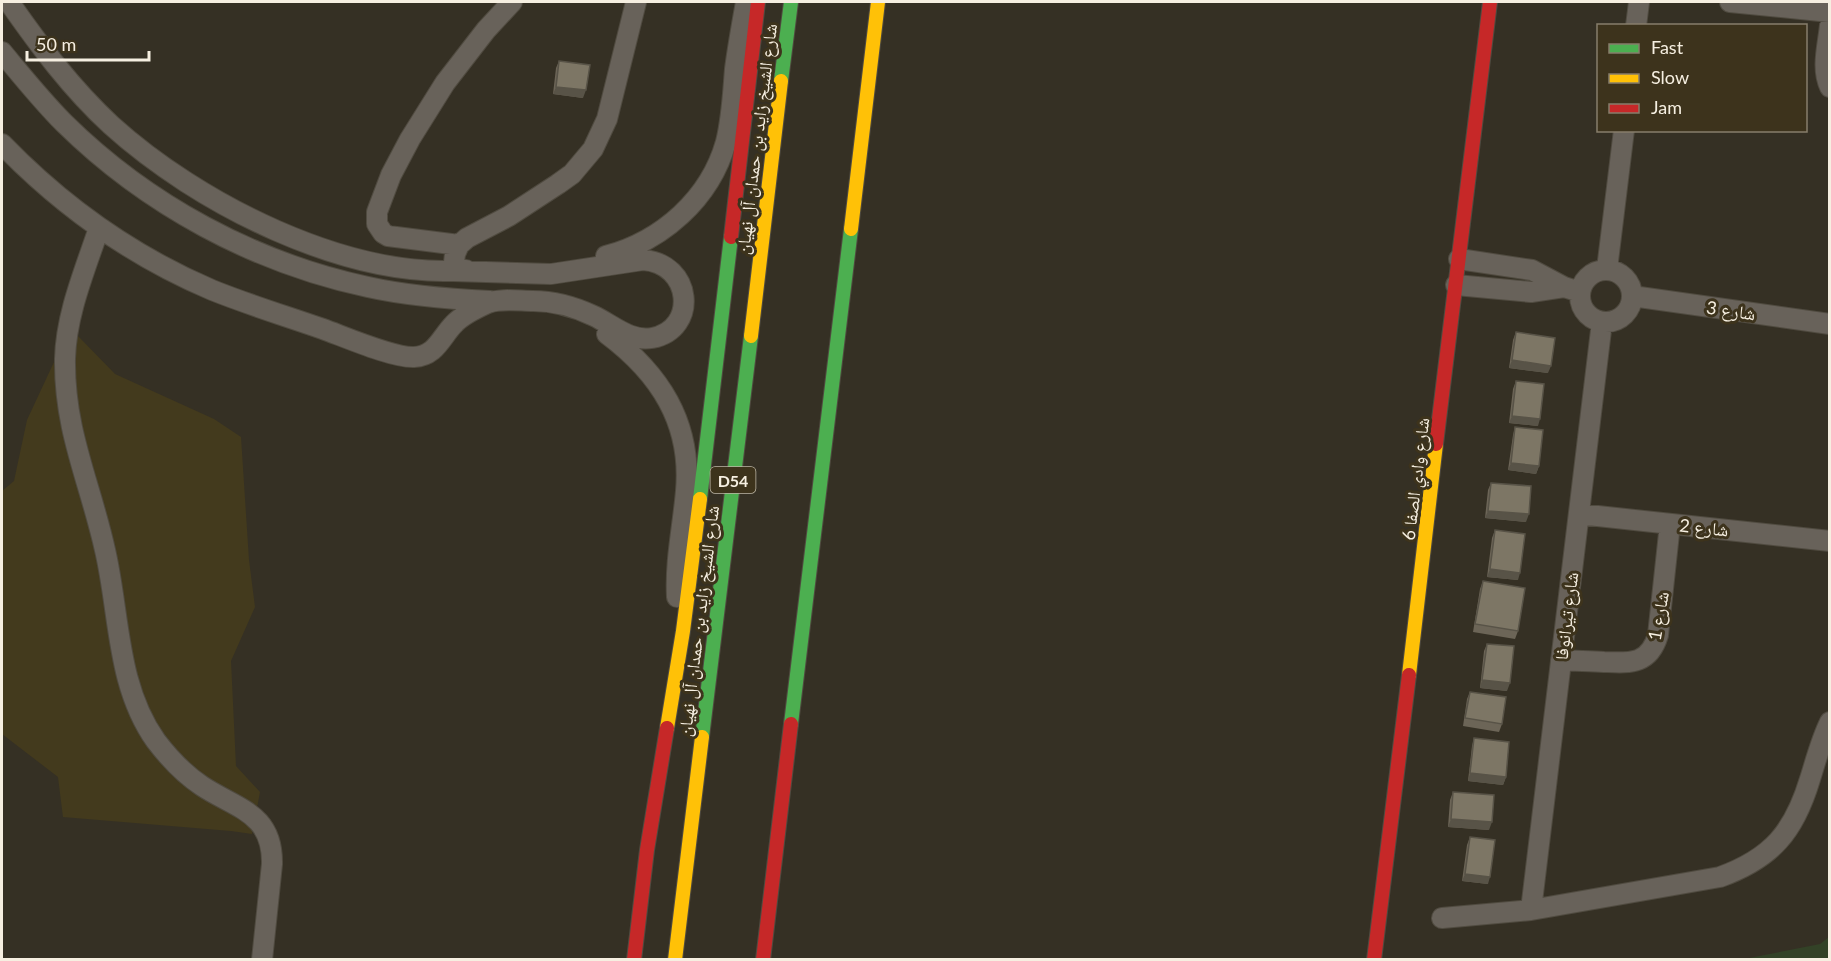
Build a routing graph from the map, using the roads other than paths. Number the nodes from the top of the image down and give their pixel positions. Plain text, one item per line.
1 (9, 2) edge
2 (512, 2) edge
3 (636, 2) edge
4 (746, 2) edge
5 (758, 2) edge
6 (791, 2) edge
7 (878, 2) edge
8 (1490, 2) edge
9 (1639, 2) edge
10 (1730, 2) edge
11 (1830, 12) edge
12 (1636, 24) edge
13 (1830, 26) edge
14 (2, 52) edge
15 (1830, 87) edge
16 (1624, 132) edge
17 (2, 144) edge
18 (99, 228) junction
19 (459, 245) junction
20 (1459, 259) junction
21 (1494, 263) junction
22 (1607, 269) junction
23 (453, 272) junction
24 (1456, 285) junction
25 (1491, 288) junction
26 (1566, 290) junction
27 (1632, 296) junction
28 (491, 301) junction
29 (1602, 322) junction
30 (1830, 324) edge
31 (1579, 513) junction
32 (1670, 524) junction
33 (1830, 541) edge
34 (682, 632) junction
35 (1561, 660) junction
36 (1830, 722) edge
37 (1531, 910) junction
38 (1442, 918) dead end
39 (262, 960) edge
40 (634, 960) edge
41 (675, 960) edge
42 (763, 960) edge
43 (1374, 960) edge

1 - 23 street
2 - 19 street
3 - 19 street
4 - 23 street
5 - 34 main road
6 - 41 main road, شارع الشيخ زايد بن حمدان آل نهيان / D54
7 - 42 main road
8 - 20 main road, شارع وادي الصفا 6
9 - 12 street
10 - 11 street
13 - 15 street
14 - 28 street
16 - 22 street
17 - 18 street
18 - 28 street
18 - 39 street
19 - 23 street
20 - 21 street
20 - 24 main road, شارع وادي الصفا 6
21 - 25 street
21 - 26 street
22 - 26 street
22 - 27 street
23 - 28 street
24 - 25 street
24 - 43 main road, شارع وادي الصفا 6
25 - 26 street
26 - 29 street
27 - 29 street
27 - 30 street, شارع 3
28 - 34 street
29 - 31 street, شارع تيرانوفا
31 - 32 street, شارع 2
31 - 35 street, شارع تيرانوفا
32 - 33 street, شارع 2
32 - 35 street, شارع 1
34 - 40 main road
35 - 37 street, شارع تيرانوفا
36 - 37 street
37 - 38 street

